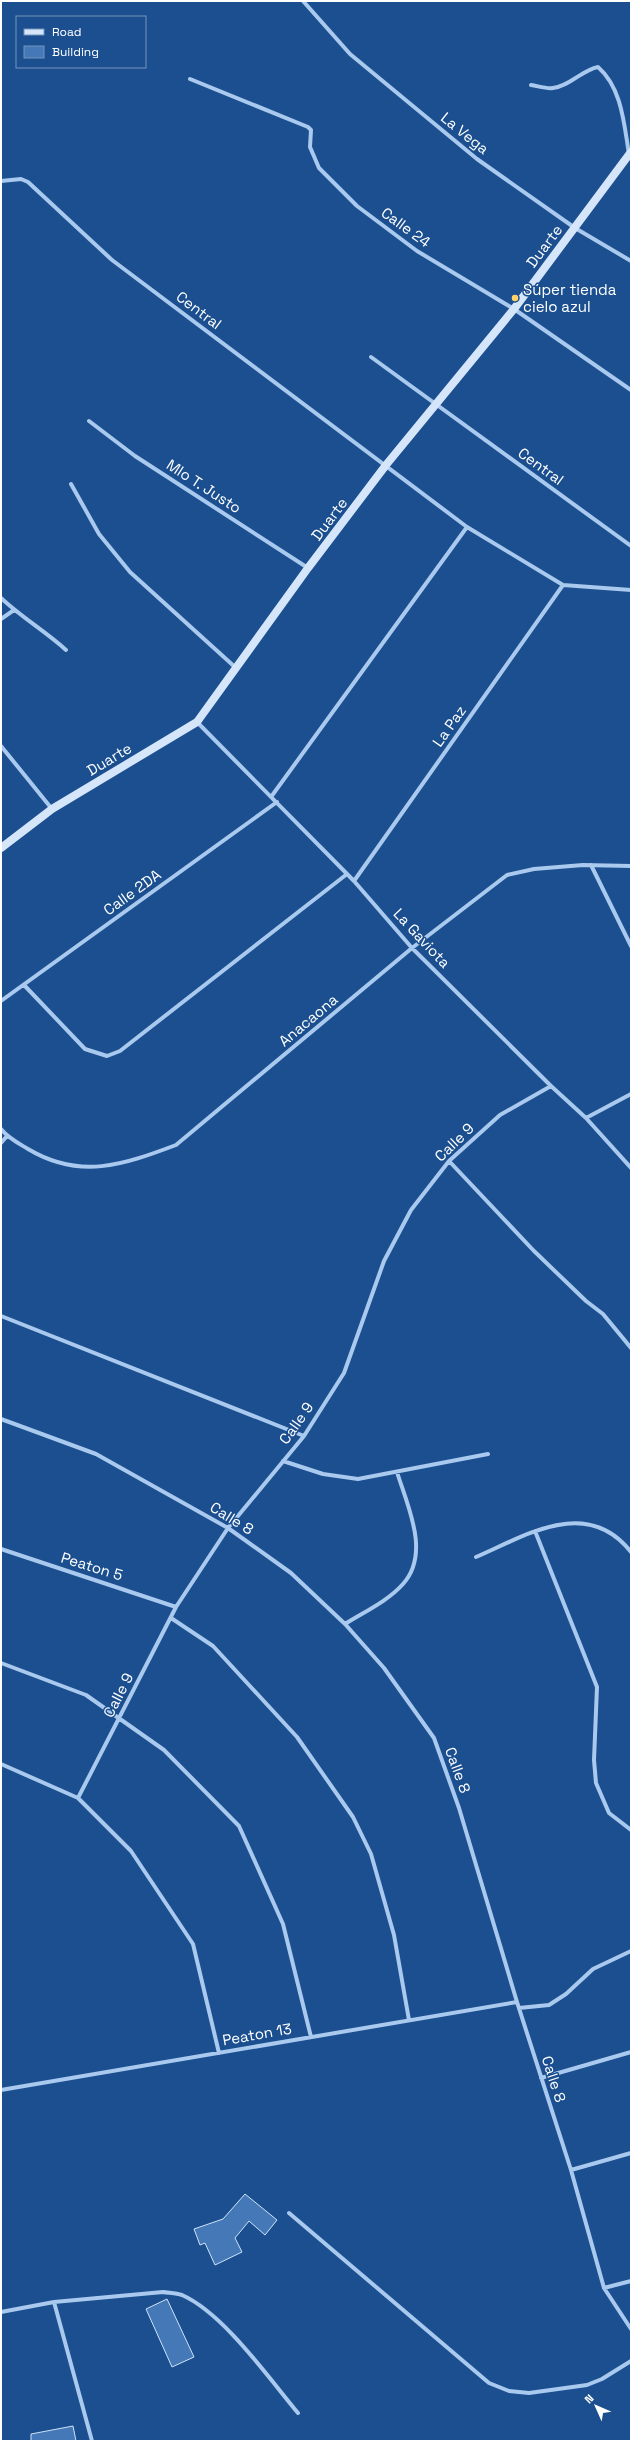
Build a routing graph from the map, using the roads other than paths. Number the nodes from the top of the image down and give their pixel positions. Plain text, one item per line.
1 (303, 1) edge
2 (190, 79) dead end
3 (531, 85) dead end
4 (630, 153) edge
5 (1, 181) edge
6 (576, 228) junction
7 (631, 261) edge
8 (514, 309) junction
9 (371, 358) dead end
10 (631, 390) edge
11 (436, 405) junction
12 (89, 421) dead end
13 (386, 465) junction
14 (71, 484) dead end
15 (467, 527) junction
16 (631, 546) edge
17 (308, 568) junction
18 (563, 584) junction
19 (631, 590) edge
20 (1, 598) edge
21 (14, 610) junction
22 (1, 619) edge
23 (66, 650) dead end
24 (236, 668) junction
25 (197, 722) junction
26 (1, 746) edge
27 (271, 797) junction
28 (277, 802) junction
29 (52, 809) junction
30 (1, 848) edge
31 (592, 865) junction
32 (631, 866) edge
33 (347, 874) junction
34 (354, 881) junction
35 (631, 946) edge
36 (412, 948) junction
37 (24, 985) junction
38 (1, 1001) edge
39 (551, 1086) junction
40 (631, 1094) edge
41 (586, 1118) junction
42 (1, 1129) edge
43 (7, 1136) junction
44 (1, 1143) edge
45 (448, 1161) junction
46 (631, 1168) edge
47 (1, 1316) edge
48 (631, 1348) edge
49 (1, 1419) edge
50 (304, 1436) junction
51 (488, 1454) dead end
52 (283, 1461) junction
53 (397, 1472) junction
54 (228, 1528) junction
55 (535, 1531) junction
56 (1, 1549) edge
57 (631, 1552) edge
58 (476, 1557) dead end
59 (176, 1607) junction
60 (171, 1618) junction
61 (345, 1624) junction
62 (1, 1663) edge
63 (120, 1719) junction
64 (1, 1764) edge
65 (78, 1798) junction
66 (631, 1830) edge
67 (631, 1951) edge
68 (517, 2002) junction
69 (519, 2008) junction
70 (409, 2020) junction
71 (311, 2037) junction
72 (631, 2052) edge
73 (219, 2053) junction
74 (541, 2078) junction
75 (1, 2090) edge
76 (631, 2153) edge
77 (571, 2170) junction
78 (289, 2213) dead end
79 (631, 2282) edge
80 (604, 2288) junction
81 (54, 2302) junction
82 (1, 2312) edge
83 (631, 2329) edge
84 (631, 2361) edge
85 (298, 2412) dead end
86 (92, 2441) edge

1 - 6 street, La Vega
2 - 8 street, Calle 24
3 - 4 street
4 - 6 street, Duarte
5 - 13 street, Central
6 - 7 street, La Vega
6 - 8 street, Duarte
8 - 10 street, Calle 24
8 - 11 street, Duarte
9 - 11 street, Central
11 - 13 street, Duarte
11 - 16 street, Central
12 - 17 street, Mlo T. Justo
13 - 15 street, Central
13 - 17 street, Duarte
14 - 24 street
15 - 18 street, Central
15 - 27 street
17 - 24 street, Duarte
18 - 19 street
18 - 34 street, La Paz
20 - 21 street
21 - 22 street
21 - 23 street
24 - 25 street, Duarte
25 - 27 street, La Gaviota
25 - 29 street, Duarte
26 - 29 street
27 - 28 street, La Gaviota
28 - 33 street, La Gaviota
28 - 37 street, Calle 2DA
29 - 30 street, Duarte
31 - 32 street, Anacaona
31 - 35 street
31 - 36 street, Anacaona
33 - 34 street, La Gaviota
33 - 37 street
34 - 36 street, La Gaviota
36 - 39 street, La Gaviota
36 - 43 street, Anacaona
37 - 38 street, Calle 2DA
39 - 41 street, La Gaviota
39 - 45 street, Calle 9
40 - 41 street
41 - 46 street, La Gaviota
42 - 43 street, Anacaona
43 - 44 street
45 - 48 street
45 - 50 street, Calle 9
47 - 50 street
49 - 54 street, Calle 8
50 - 52 street, Calle 9
51 - 53 street
52 - 53 street
52 - 54 street, Calle 9
53 - 61 street
54 - 59 street, Calle 9
54 - 61 street, Calle 8
55 - 57 street
55 - 58 street
55 - 66 street
56 - 59 street, Peaton 5
59 - 60 street, Calle 9
60 - 63 street, Calle 9
60 - 70 street
61 - 68 street, Calle 8
62 - 63 street
63 - 65 street, Calle 9
63 - 71 street
64 - 65 street
65 - 73 street
67 - 69 street
68 - 69 street, Calle 8
68 - 70 street, Peaton 13
69 - 74 street, Calle 8
70 - 71 street, Peaton 13
71 - 73 street, Peaton 13
72 - 74 street
73 - 75 street, Peaton 13
74 - 77 street, Calle 8
76 - 77 street
77 - 80 street, Calle 8
78 - 84 street
79 - 80 street
80 - 83 street, Calle 8
81 - 82 street
81 - 85 street
81 - 86 street

